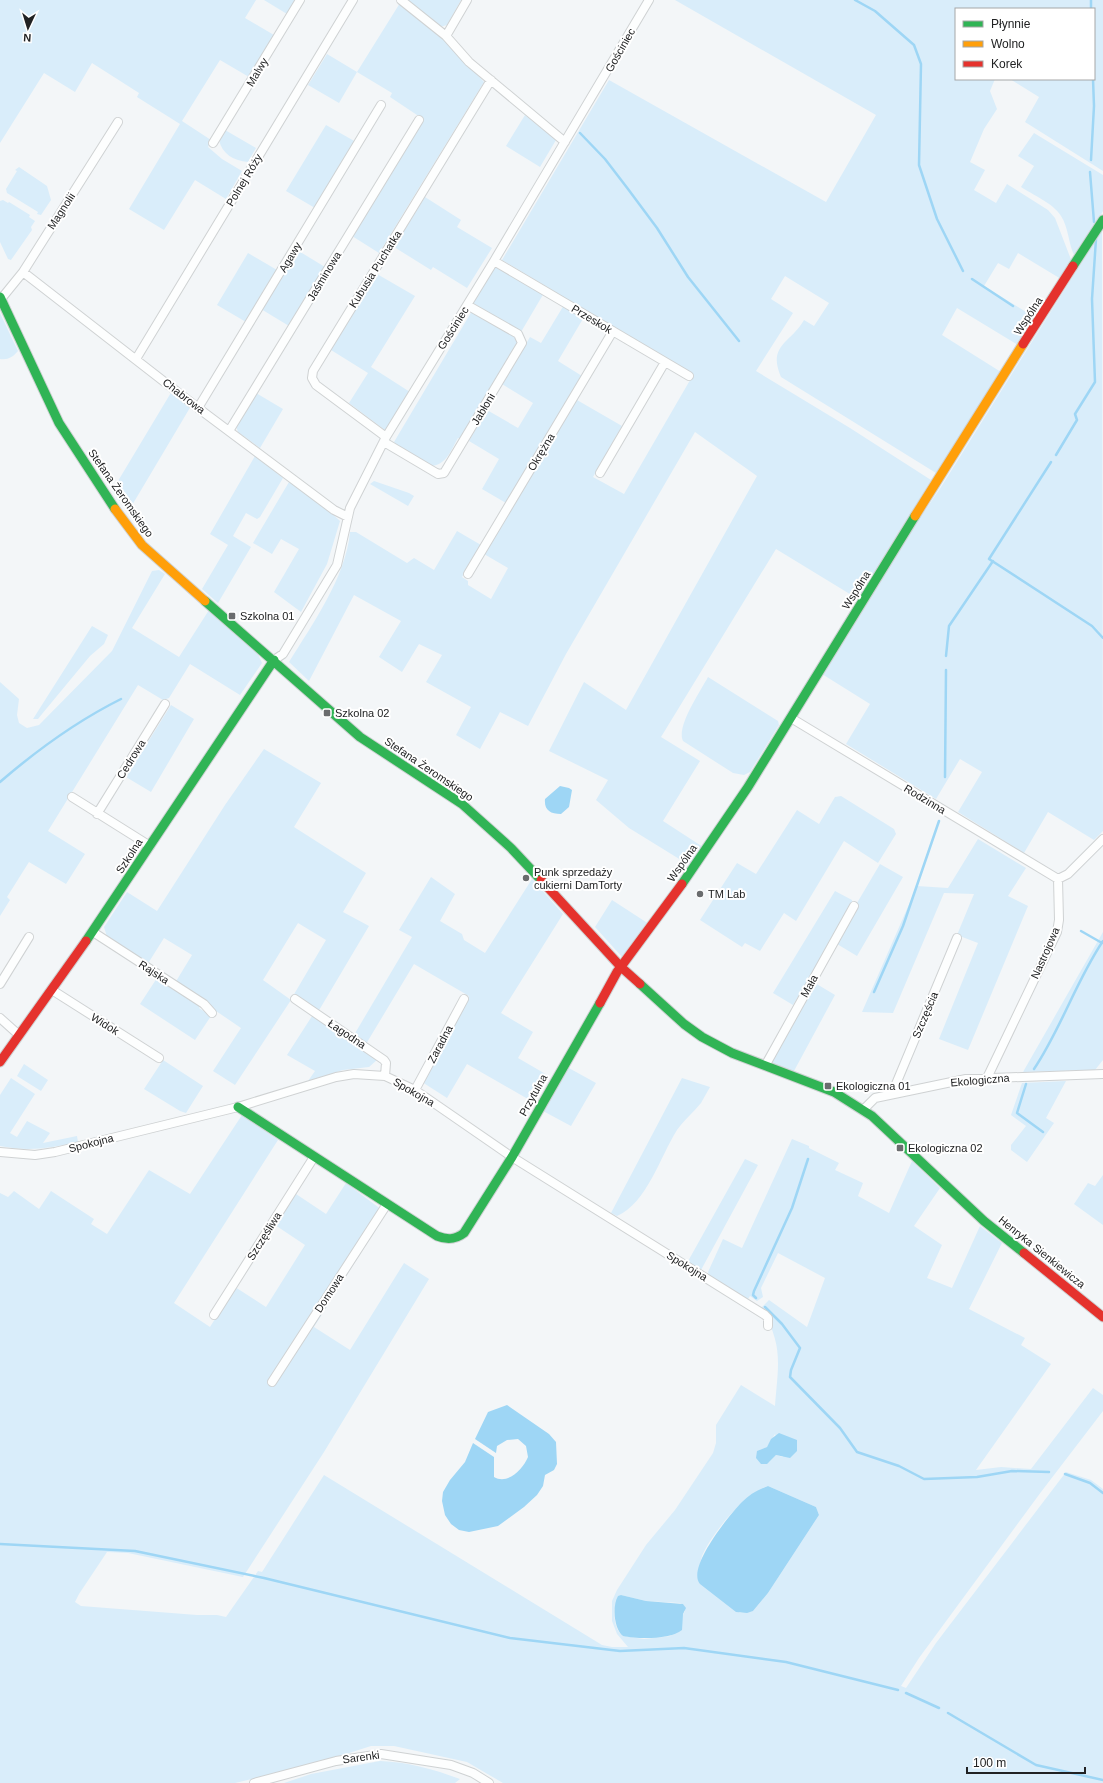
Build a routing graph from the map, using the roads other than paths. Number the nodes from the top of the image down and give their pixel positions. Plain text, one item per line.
1 (300, 0) edge
2 (353, 0) edge
3 (401, 0) edge
4 (467, 0) edge
5 (649, 0) edge
6 (446, 36) junction
7 (491, 80) junction
8 (381, 105) dead end
9 (419, 120) dead end
10 (118, 122) dead end
11 (565, 142) junction
12 (213, 143) dead end
13 (1103, 220) edge
14 (494, 261) junction
15 (22, 272) junction
16 (0, 298) edge
17 (467, 305) junction
18 (613, 331) junction
19 (136, 359) junction
20 (665, 362) junction
21 (689, 376) dead end
22 (198, 408) junction
23 (229, 431) junction
24 (385, 439) junction
25 (600, 473) dead end
26 (348, 517) junction
27 (468, 574) dead end
28 (274, 660) junction
29 (165, 704) dead end
30 (791, 718) junction
31 (72, 797) dead end
32 (97, 814) junction
33 (1103, 839) edge
34 (150, 846) junction
35 (1058, 879) junction
36 (854, 906) dead end
37 (93, 932) junction
38 (29, 937) dead end
39 (957, 938) dead end
40 (621, 967) junction
41 (0, 984) edge
42 (52, 990) junction
43 (295, 999) dead end
44 (464, 999) dead end
45 (212, 1014) dead end
46 (0, 1018) edge
47 (19, 1035) junction
48 (159, 1058) dead end
49 (0, 1062) edge
50 (765, 1066) junction
51 (1103, 1074) edge
52 (385, 1076) junction
53 (986, 1078) junction
54 (415, 1090) junction
55 (897, 1093) junction
56 (238, 1107) junction
57 (863, 1110) junction
58 (0, 1152) edge
59 (314, 1157) junction
60 (512, 1157) junction
61 (387, 1204) junction
62 (984, 1221) joint
63 (214, 1315) dead end
64 (1103, 1317) edge
65 (768, 1326) dead end
66 (272, 1382) dead end
67 (254, 1783) edge
68 (489, 1783) edge

1 - 12 street, Malwy
2 - 19 street, Polnej Róży
3 - 6 street
4 - 6 street
5 - 11 street, Gościniec
6 - 7 street
7 - 11 street
7 - 24 street, Kubusia Puchatka
8 - 22 street, Agawy
9 - 23 street, Jaśminowa
10 - 15 street, Magnolii
11 - 14 street, Gościniec
13 - 30 street, Wspólna
14 - 17 street, Gościniec
14 - 18 street, Przeskok
15 - 16 street, Magnolii
15 - 19 street, Chabrowa
16 - 28 street, Stefana Żeromskiego
17 - 24 street, Gościniec
17 - 24 street, Jabłoni
18 - 20 street, Przeskok
18 - 27 street, Okrężna
19 - 22 street, Chabrowa
20 - 21 street, Przeskok
20 - 25 street
22 - 23 street, Chabrowa
23 - 26 street, Chabrowa
24 - 26 street, Gościniec
26 - 28 street, Gościniec
28 - 34 street, Szkolna
28 - 40 street, Stefana Żeromskiego
29 - 32 street, Cedrowa
30 - 35 street, Rodzinna
30 - 40 street, Wspólna
31 - 32 street
32 - 34 street
33 - 35 street
34 - 37 street, Szkolna
35 - 53 street, Nastrojowa
36 - 50 street, Mała
37 - 42 street, Szkolna
37 - 45 street, Rajska
38 - 41 street
39 - 55 street, Szczęścia
40 - 50 street, Stefana Żeromskiego
40 - 60 street, Przytulna
42 - 47 street, Szkolna
42 - 48 street, Widok
43 - 52 street, Łagodna
44 - 54 street, Zaradna
46 - 47 street
47 - 49 street, Szkolna
50 - 57 street, Stefana Żeromskiego
51 - 53 street, Ekologiczna
52 - 54 street, Spokojna
52 - 56 street, Spokojna
53 - 55 street, Ekologiczna
54 - 60 street, Spokojna
55 - 57 street, Ekologiczna
56 - 58 street, Spokojna
56 - 59 street
57 - 62 street, Stefana Żeromskiego
59 - 61 street
59 - 63 street, Szczęśliwa
60 - 61 street, Przytulna
60 - 65 street, Spokojna
61 - 66 street, Domowa
62 - 64 street, Henryka Sienkiewicza
67 - 68 street, Sarenki

